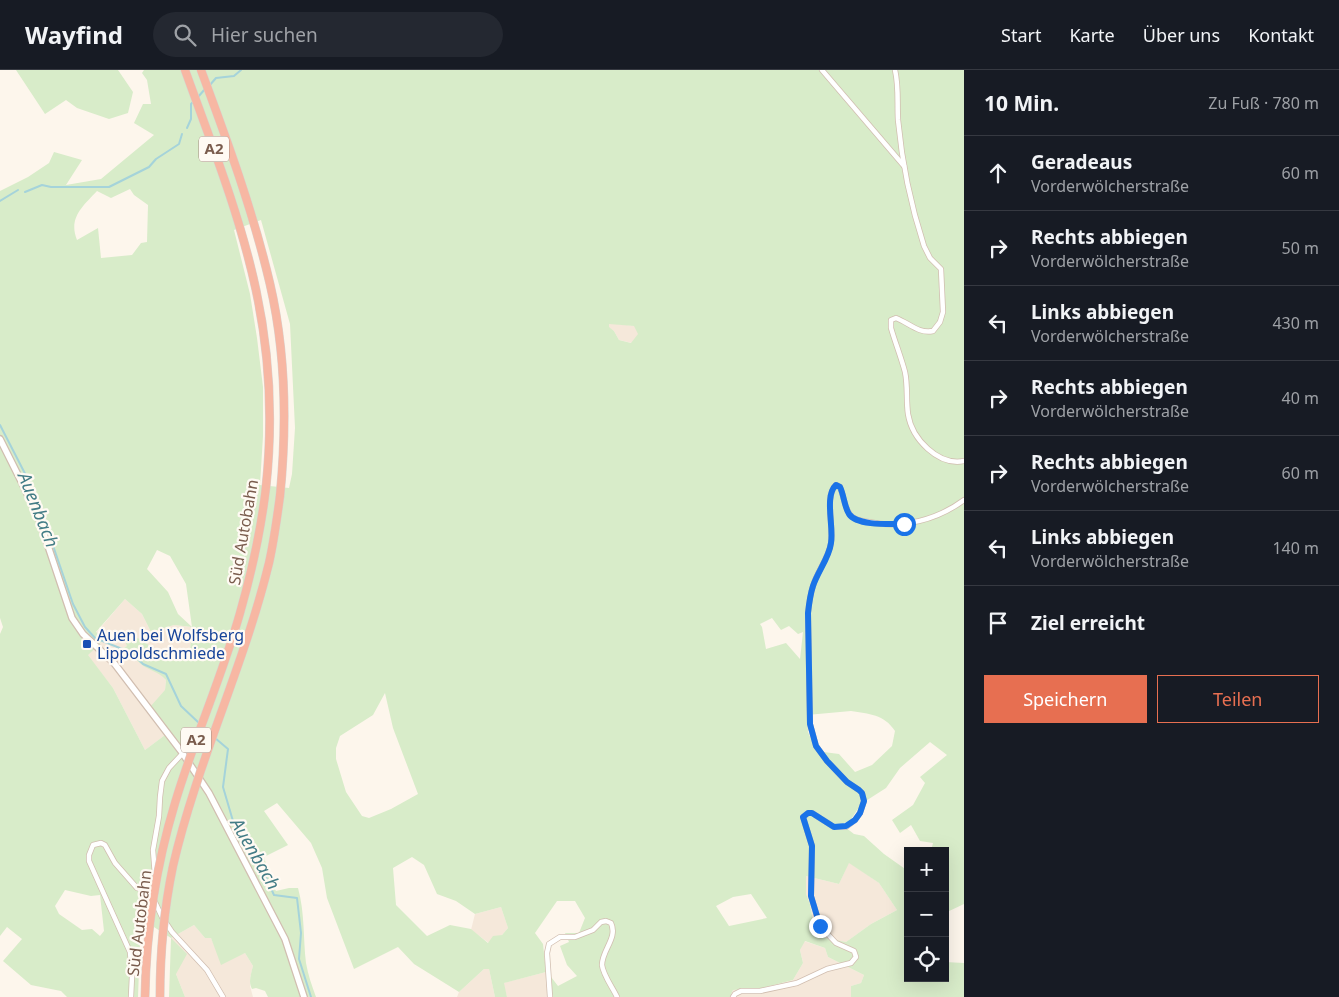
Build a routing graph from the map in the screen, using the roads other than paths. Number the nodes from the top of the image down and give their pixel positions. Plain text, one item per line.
1 (200, 70) edge
2 (822, 70) edge
3 (895, 70) edge
4 (185, 71) edge
5 (904, 166) junction
6 (0, 439) edge
7 (964, 461) edge
8 (964, 500) edge
9 (183, 754) junction
10 (150, 892) junction
11 (131, 997) edge
12 (145, 997) edge
13 (160, 997) edge
14 (223, 997) edge
15 (304, 997) edge
16 (550, 997) edge
17 (618, 997) edge
18 (733, 997) edge

1 - 13 highway, Süd Autobahn / A2, bridge
2 - 5 street
3 - 5 street
4 - 12 highway, Süd Autobahn / A2, bridge
5 - 7 street
6 - 9 street
8 - 18 street
9 - 10 street
9 - 15 street
10 - 11 street
10 - 14 street
16 - 17 street

